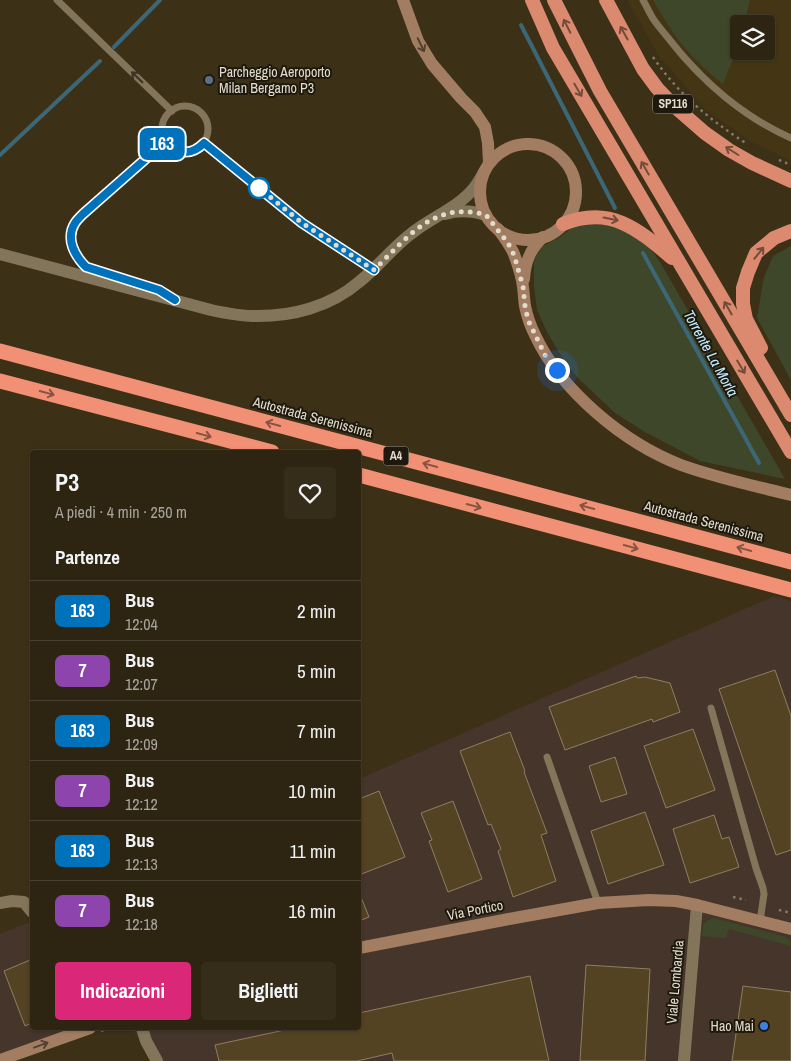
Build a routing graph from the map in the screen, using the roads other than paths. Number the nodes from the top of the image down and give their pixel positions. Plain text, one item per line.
1 (57, 0) edge
2 (403, 0) edge
3 (532, 0) edge
4 (554, 0) edge
5 (606, 0) edge
6 (643, 0) edge
7 (172, 111) junction
8 (791, 138) edge
9 (166, 140) junction
10 (204, 143) junction
11 (486, 168) junction
12 (791, 181) edge
13 (440, 215) junction
14 (486, 215) junction
15 (563, 224) junction
16 (498, 229) junction
17 (791, 231) edge
18 (542, 237) junction
19 (0, 254) edge
20 (680, 265) junction
21 (374, 270) junction
22 (523, 286) junction
23 (175, 300) junction
24 (0, 351) edge
25 (0, 381) edge
26 (779, 396) junction
27 (791, 415) edge
28 (264, 450) edge
29 (790, 451) edge
30 (361, 476) edge
31 (791, 495) edge
32 (791, 562) edge
33 (791, 590) edge
34 (711, 708) dead end
35 (547, 758) dead end
36 (0, 903) edge
37 (598, 903) junction
38 (697, 904) junction
39 (30, 910) edge
40 (760, 921) junction
41 (791, 929) edge
42 (361, 948) edge
43 (77, 1030) edge
44 (143, 1030) edge
45 (0, 1060) edge
46 (158, 1061) edge
47 (684, 1061) edge

7 -> 1 lane
2 -> 11 main road
3 -> 20 highway
26 -> 4 highway
12 -> 5 highway, SP116
6 - 8 lane
7 - 9 lane
7 - 10 lane
9 - 10 lane
9 - 23 lane
10 - 21 lane
11 - 13 street
11 - 14 main road
11 - 15 main road
13 - 14 street
13 - 21 street
14 - 16 main road
15 - 18 main road
15 -> 20 highway
16 - 18 main road
16 - 22 main road
26 -> 17 highway
18 - 22 main road
19 - 23 street
20 -> 29 highway
21 - 23 street
22 - 31 main road
32 -> 24 highway, Autostrada Serenissima / A4
25 -> 28 highway
26 - 27 highway
30 -> 33 highway, A4
34 - 40 lane
35 - 37 lane
36 - 39 street
37 - 38 main road, Via Portico
37 - 42 main road, Via Portico
38 - 40 main road, Via Portico
38 - 47 street, Viale Lombardia
40 - 41 main road, Via Portico
45 -> 43 main road
44 - 46 street

